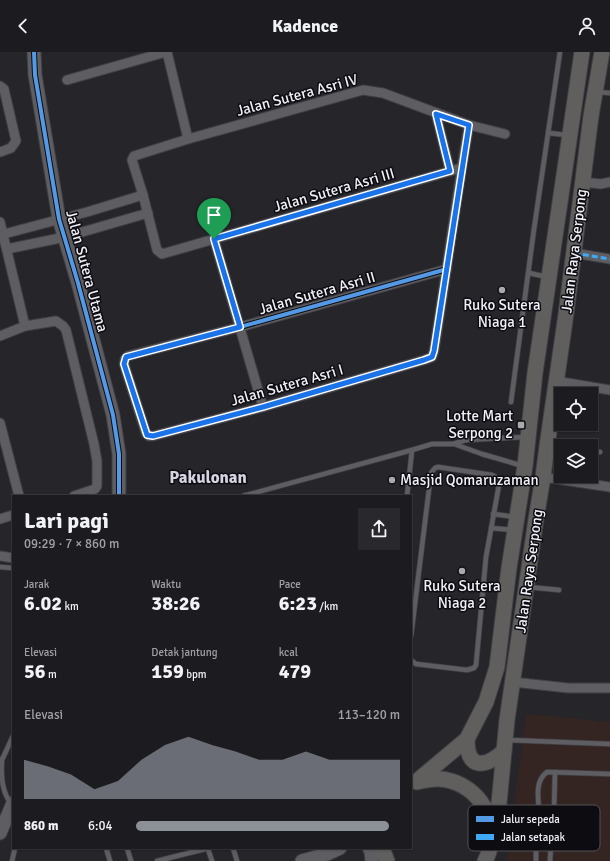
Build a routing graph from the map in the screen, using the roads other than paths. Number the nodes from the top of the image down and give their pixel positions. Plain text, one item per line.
1 (34, 52) edge
2 (167, 52) edge
3 (560, 52) edge
4 (582, 52) edge
5 (602, 52) edge
6 (67, 80) dead end
7 (0, 86) edge
8 (594, 92) junction
9 (610, 93) edge
10 (436, 114) junction
11 (469, 125) junction
12 (548, 133) junction
13 (505, 134) dead end
14 (569, 136) junction
15 (188, 139) junction
16 (0, 152) edge
17 (461, 168) junction
18 (450, 171) junction
19 (582, 182) junction
20 (610, 182) edge
21 (143, 195) junction
22 (148, 213) junction
23 (59, 219) junction
24 (0, 222) edge
25 (4, 234) junction
26 (65, 237) junction
27 (214, 239) junction
28 (7, 249) junction
29 (574, 253) junction
30 (610, 259) edge
31 (447, 269) junction
32 (529, 273) junction
33 (548, 278) junction
34 (25, 326) junction
35 (240, 327) junction
36 (0, 336) edge
37 (556, 381) junction
38 (610, 390) edge
39 (511, 402) dead end
40 (263, 407) junction
41 (0, 423) edge
42 (149, 436) joint
43 (528, 437) junction
44 (554, 439) edge
45 (453, 444) junction
46 (554, 447) edge
47 (412, 450) junction
48 (525, 466) junction
49 (543, 477) junction
50 (610, 487) edge
51 (19, 495) edge
52 (77, 495) edge
53 (119, 495) edge
54 (247, 495) edge
55 (407, 495) edge
56 (12, 514) edge
57 (493, 514) junction
58 (0, 520) edge
59 (516, 524) junction
60 (491, 528) junction
61 (0, 556) edge
62 (12, 558) edge
63 (0, 567) edge
64 (12, 568) edge
65 (526, 586) junction
66 (559, 590) dead end
67 (412, 629) edge
68 (412, 661) edge
69 (513, 682) junction
70 (610, 688) edge
71 (12, 738) edge
72 (467, 738) junction
73 (610, 744) edge
74 (505, 746) junction
75 (1, 761) edge
76 (555, 772) junction
77 (610, 774) edge
78 (414, 783) edge
79 (12, 803) edge
80 (483, 805) edge
81 (498, 805) edge
82 (539, 805) edge
83 (554, 805) edge
84 (12, 806) edge
85 (0, 833) edge
86 (15, 849) edge
87 (106, 849) edge
88 (127, 849) edge
89 (204, 849) edge
90 (208, 849) edge
91 (233, 849) edge
92 (338, 849) edge
93 (370, 849) edge
94 (382, 849) edge
95 (551, 851) edge
96 (12, 861) edge
97 (110, 861) edge
98 (131, 861) edge
99 (157, 861) edge
100 (212, 861) edge
101 (237, 861) edge
102 (302, 861) edge
103 (372, 861) edge
104 (387, 861) edge
105 (550, 861) edge

1 - 23 street, Jalan Sutera Utama
2 - 6 street
2 - 15 street
3 - 12 lane
4 - 14 main road, Jalan Raya Serpong
5 - 8 main road, Jalan Raya Serpong
7 - 16 street
8 - 9 lane
8 - 19 main road, Jalan Raya Serpong
10 - 11 street, Jalan Sutera Asri IV
10 - 15 street, Jalan Sutera Asri IV
10 - 18 street
11 - 13 street, Jalan Sutera Asri IV
11 - 17 street
12 - 14 lane
12 - 32 lane
14 - 33 main road, Jalan Raya Serpong
15 - 21 street, Jalan Sutera Asri IV
17 - 18 street, Jalan Sutera Asri III
17 - 31 street
18 - 27 street, Jalan Sutera Asri III
19 - 20 street
19 - 29 main road, Jalan Raya Serpong
21 - 22 street
21 - 23 street
22 - 26 street
22 - 27 street, Jalan Sutera Asri III
23 - 25 street
23 - 26 street, Jalan Sutera Utama
24 - 25 street
25 - 28 street
26 - 28 street
26 - 53 street, Jalan Sutera Utama
27 - 35 street
28 - 34 street
29 - 30 street
29 - 37 main road, Jalan Raya Serpong
31 - 35 street, Jalan Sutera Asri II
31 - 40 street, Jalan Sutera Asri I
32 - 33 lane
32 - 39 lane
33 - 43 main road, Jalan Raya Serpong
34 - 36 street
34 - 52 street
35 - 40 street
35 - 42 street, Jalan Sutera Asri II
37 - 38 street
37 - 44 main road, Jalan Raya Serpong
40 - 42 street, Jalan Sutera Asri I
41 - 51 street
43 - 45 lane
43 - 48 main road, Jalan Raya Serpong
45 - 47 lane
45 - 48 lane
46 - 49 main road, Jalan Raya Serpong
47 - 54 lane
47 - 55 lane
48 - 59 main road, Jalan Raya Serpong
49 - 50 street
49 - 65 main road, Jalan Raya Serpong
56 - 58 street
57 - 59 lane
57 - 60 lane
57 - 67 lane
59 - 60 lane
59 - 72 main road, Jalan Raya Serpong
60 - 68 lane
61 - 62 street
63 - 64 lane
65 - 66 lane
65 - 69 main road, Jalan Raya Serpong
69 - 70 street
69 - 74 main road, Jalan Raya Serpong
71 - 75 lane
72 - 74 main road
72 - 78 main road, Jalan Raya Serpong
73 - 74 lane
74 - 81 main road, Jalan Raya Serpong
75 - 79 lane
76 - 77 lane
76 - 82 lane
76 - 83 lane
78 - 80 main road
84 - 85 street
86 - 96 lane
87 - 97 lane
88 - 98 lane
89 - 99 lane
90 - 100 lane
91 - 101 lane
92 - 102 street
93 - 103 street
94 - 104 main road
95 - 105 lane

